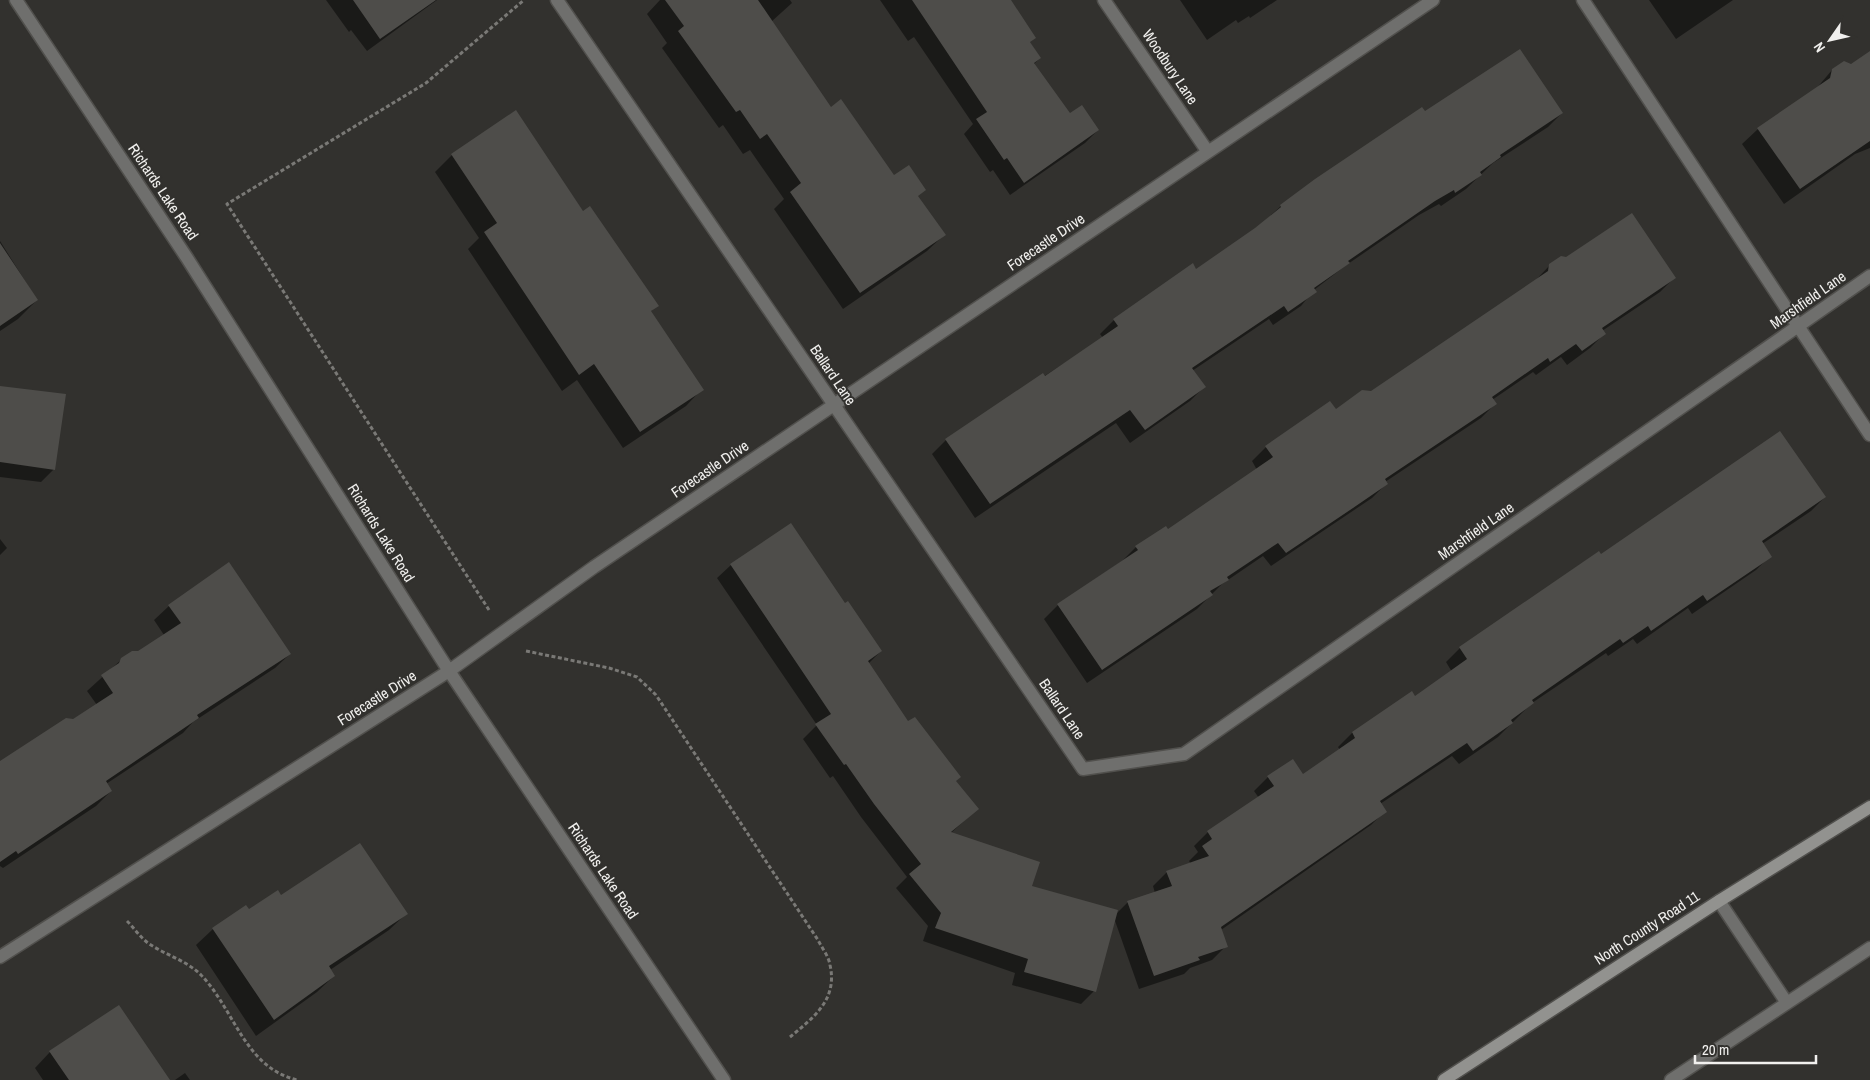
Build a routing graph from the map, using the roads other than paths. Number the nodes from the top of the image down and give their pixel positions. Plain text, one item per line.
1 (16, 0) edge
2 (557, 0) edge
3 (1104, 0) edge
4 (1433, 0) edge
5 (1583, 0) edge
6 (1208, 152) junction
7 (1870, 276) edge
8 (1798, 327) junction
9 (834, 404) junction
10 (1870, 435) edge
11 (449, 671) junction
12 (1083, 769) joint
13 (1870, 807) edge
14 (1719, 901) junction
15 (1870, 948) edge
16 (0, 957) edge
17 (1787, 1003) junction
18 (724, 1080) edge
19 (1444, 1080) edge
20 (1671, 1080) edge

1 - 11 street, Richards Lake Road
2 - 9 street, Ballard Lane
3 - 6 street, Woodbury Lane
4 - 6 street, Forecastle Drive
5 - 8 street
6 - 9 street, Forecastle Drive
7 - 8 street, Marshfield Lane
8 - 10 street
8 - 12 street, Marshfield Lane
9 - 11 street, Forecastle Drive
9 - 12 street, Ballard Lane
11 - 16 street, Forecastle Drive
11 - 18 street, Richards Lake Road
13 - 14 main road, North County Road 11
14 - 17 street
14 - 19 main road, North County Road 11
15 - 17 street
17 - 20 street

